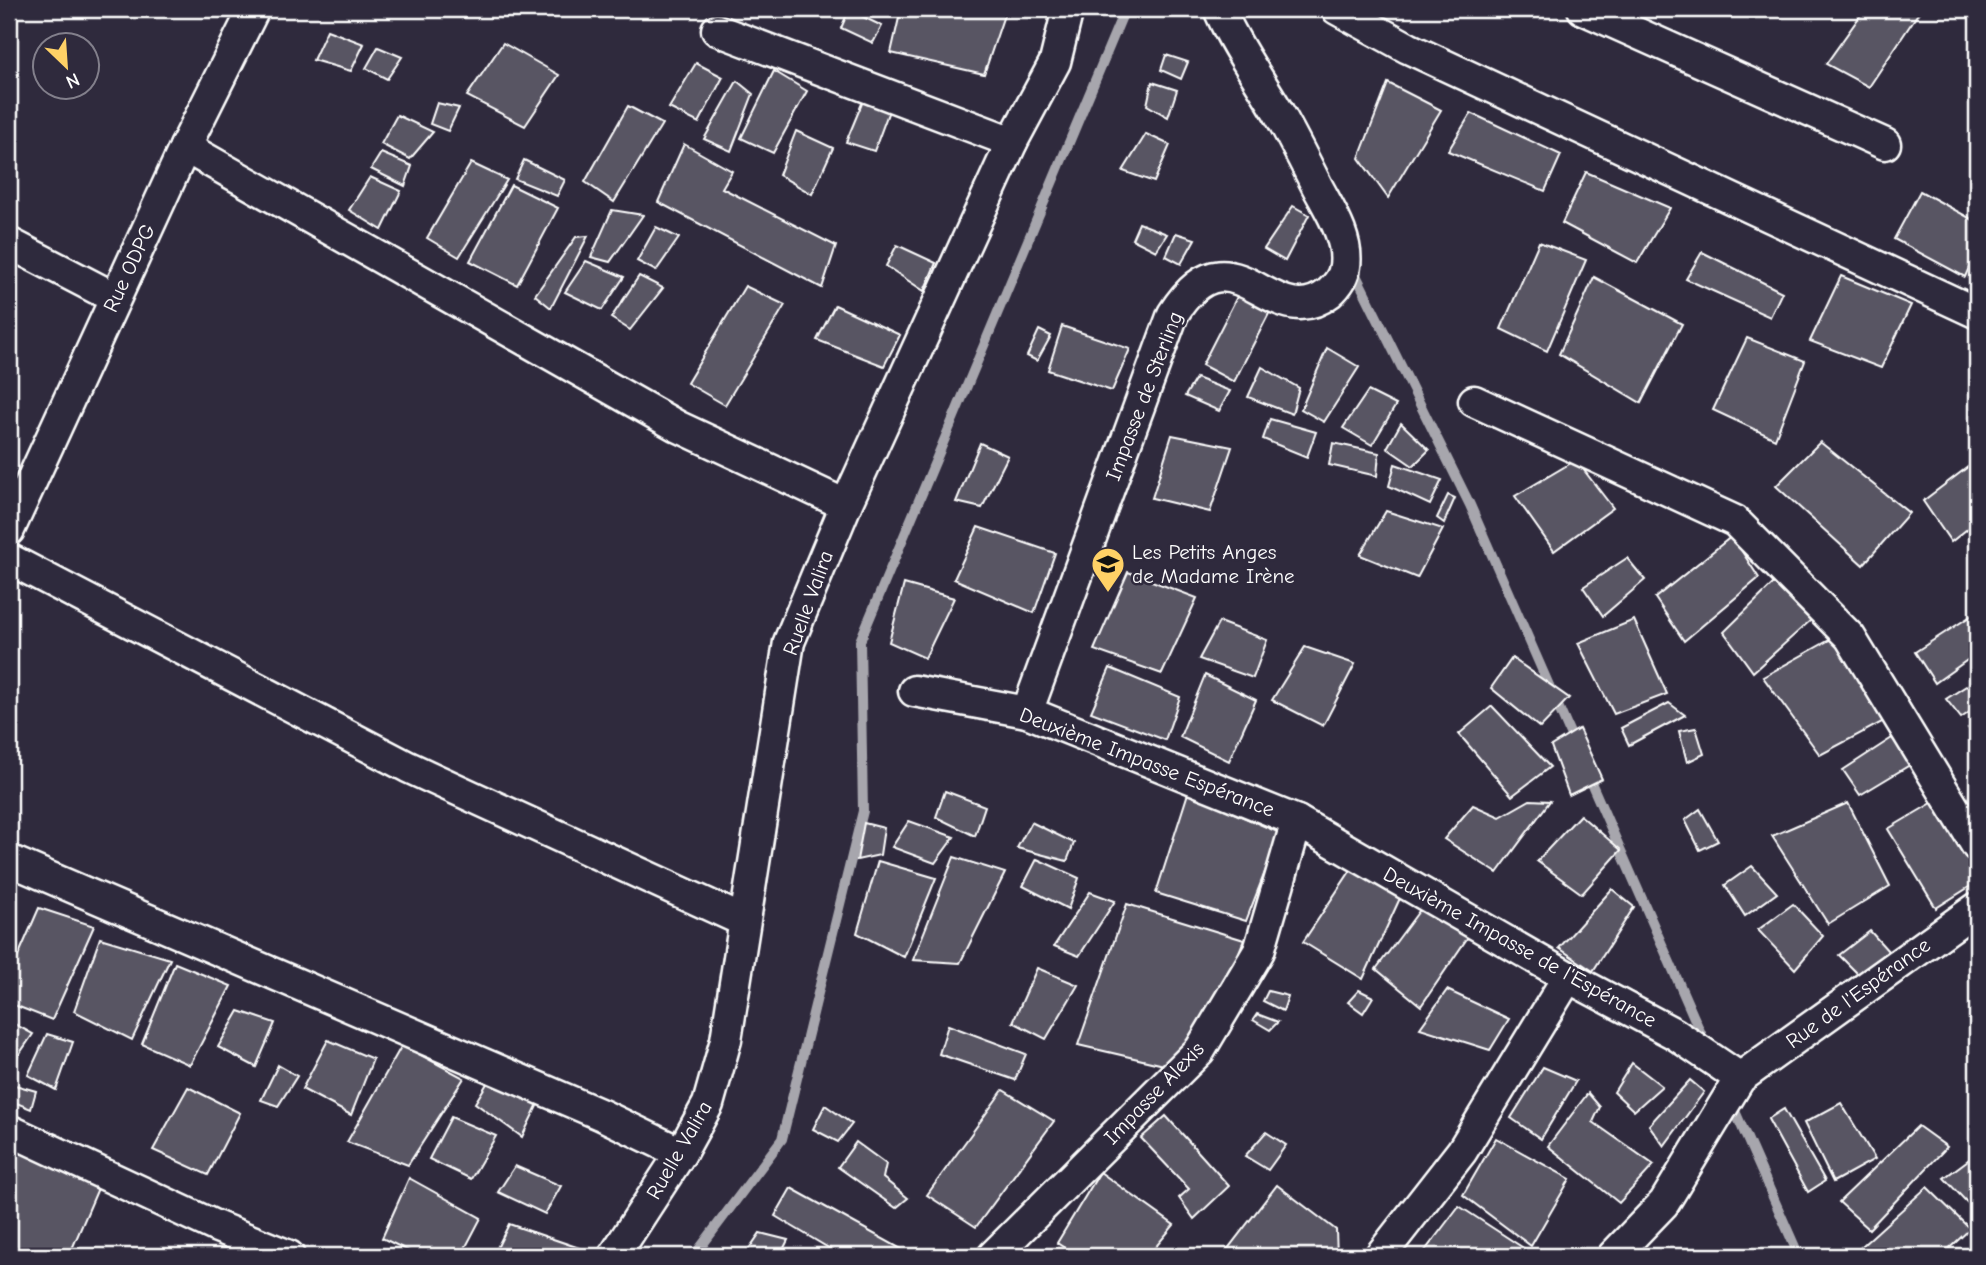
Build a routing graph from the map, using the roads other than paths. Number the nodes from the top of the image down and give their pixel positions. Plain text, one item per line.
1 (254, 9) edge
2 (1068, 9) edge
3 (1219, 9) edge
4 (1337, 9) edge
5 (1583, 9) edge
6 (717, 30) dead end
7 (1012, 142) junction
8 (1885, 144) dead end
9 (185, 147) junction
10 (9, 243) edge
11 (115, 298) junction
12 (1977, 313) edge
13 (1474, 401) dead end
14 (846, 505) junction
15 (9, 530) edge
16 (9, 559) edge
17 (914, 691) dead end
18 (1027, 712) junction
19 (1297, 821) junction
20 (1977, 846) edge
21 (9, 860) edge
22 (1977, 908) edge
23 (744, 921) junction
24 (1568, 977) junction
25 (1740, 1078) junction
26 (9, 1130) edge
27 (681, 1153) junction
28 (289, 1256) edge
29 (614, 1256) edge
30 (993, 1256) edge
31 (1380, 1256) edge
32 (1613, 1256) edge

1 - 9 street, Rue ODPG
2 - 7 street, Ruelle Valira
3 - 18 street, Impasse de Sterling
4 - 12 street
5 - 8 street
6 - 7 street
7 - 14 street, Ruelle Valira
9 - 11 street, Rue ODPG
9 - 14 street
10 - 11 street
11 - 15 street, Rue ODPG
13 - 20 street
14 - 23 street, Ruelle Valira
16 - 23 street
17 - 18 street, Deuxième Impasse Espérance
18 - 19 street, Deuxième Impasse Espérance
19 - 24 street, Deuxième Impasse de l'Espérance
19 - 30 street, Impasse Alexis
21 - 27 street
22 - 25 street, Rue de l'Espérance
23 - 27 street, Ruelle Valira
24 - 25 street, Deuxième Impasse de l'Espérance
24 - 31 street
25 - 32 street
26 - 28 street
27 - 29 street, Ruelle Valira

